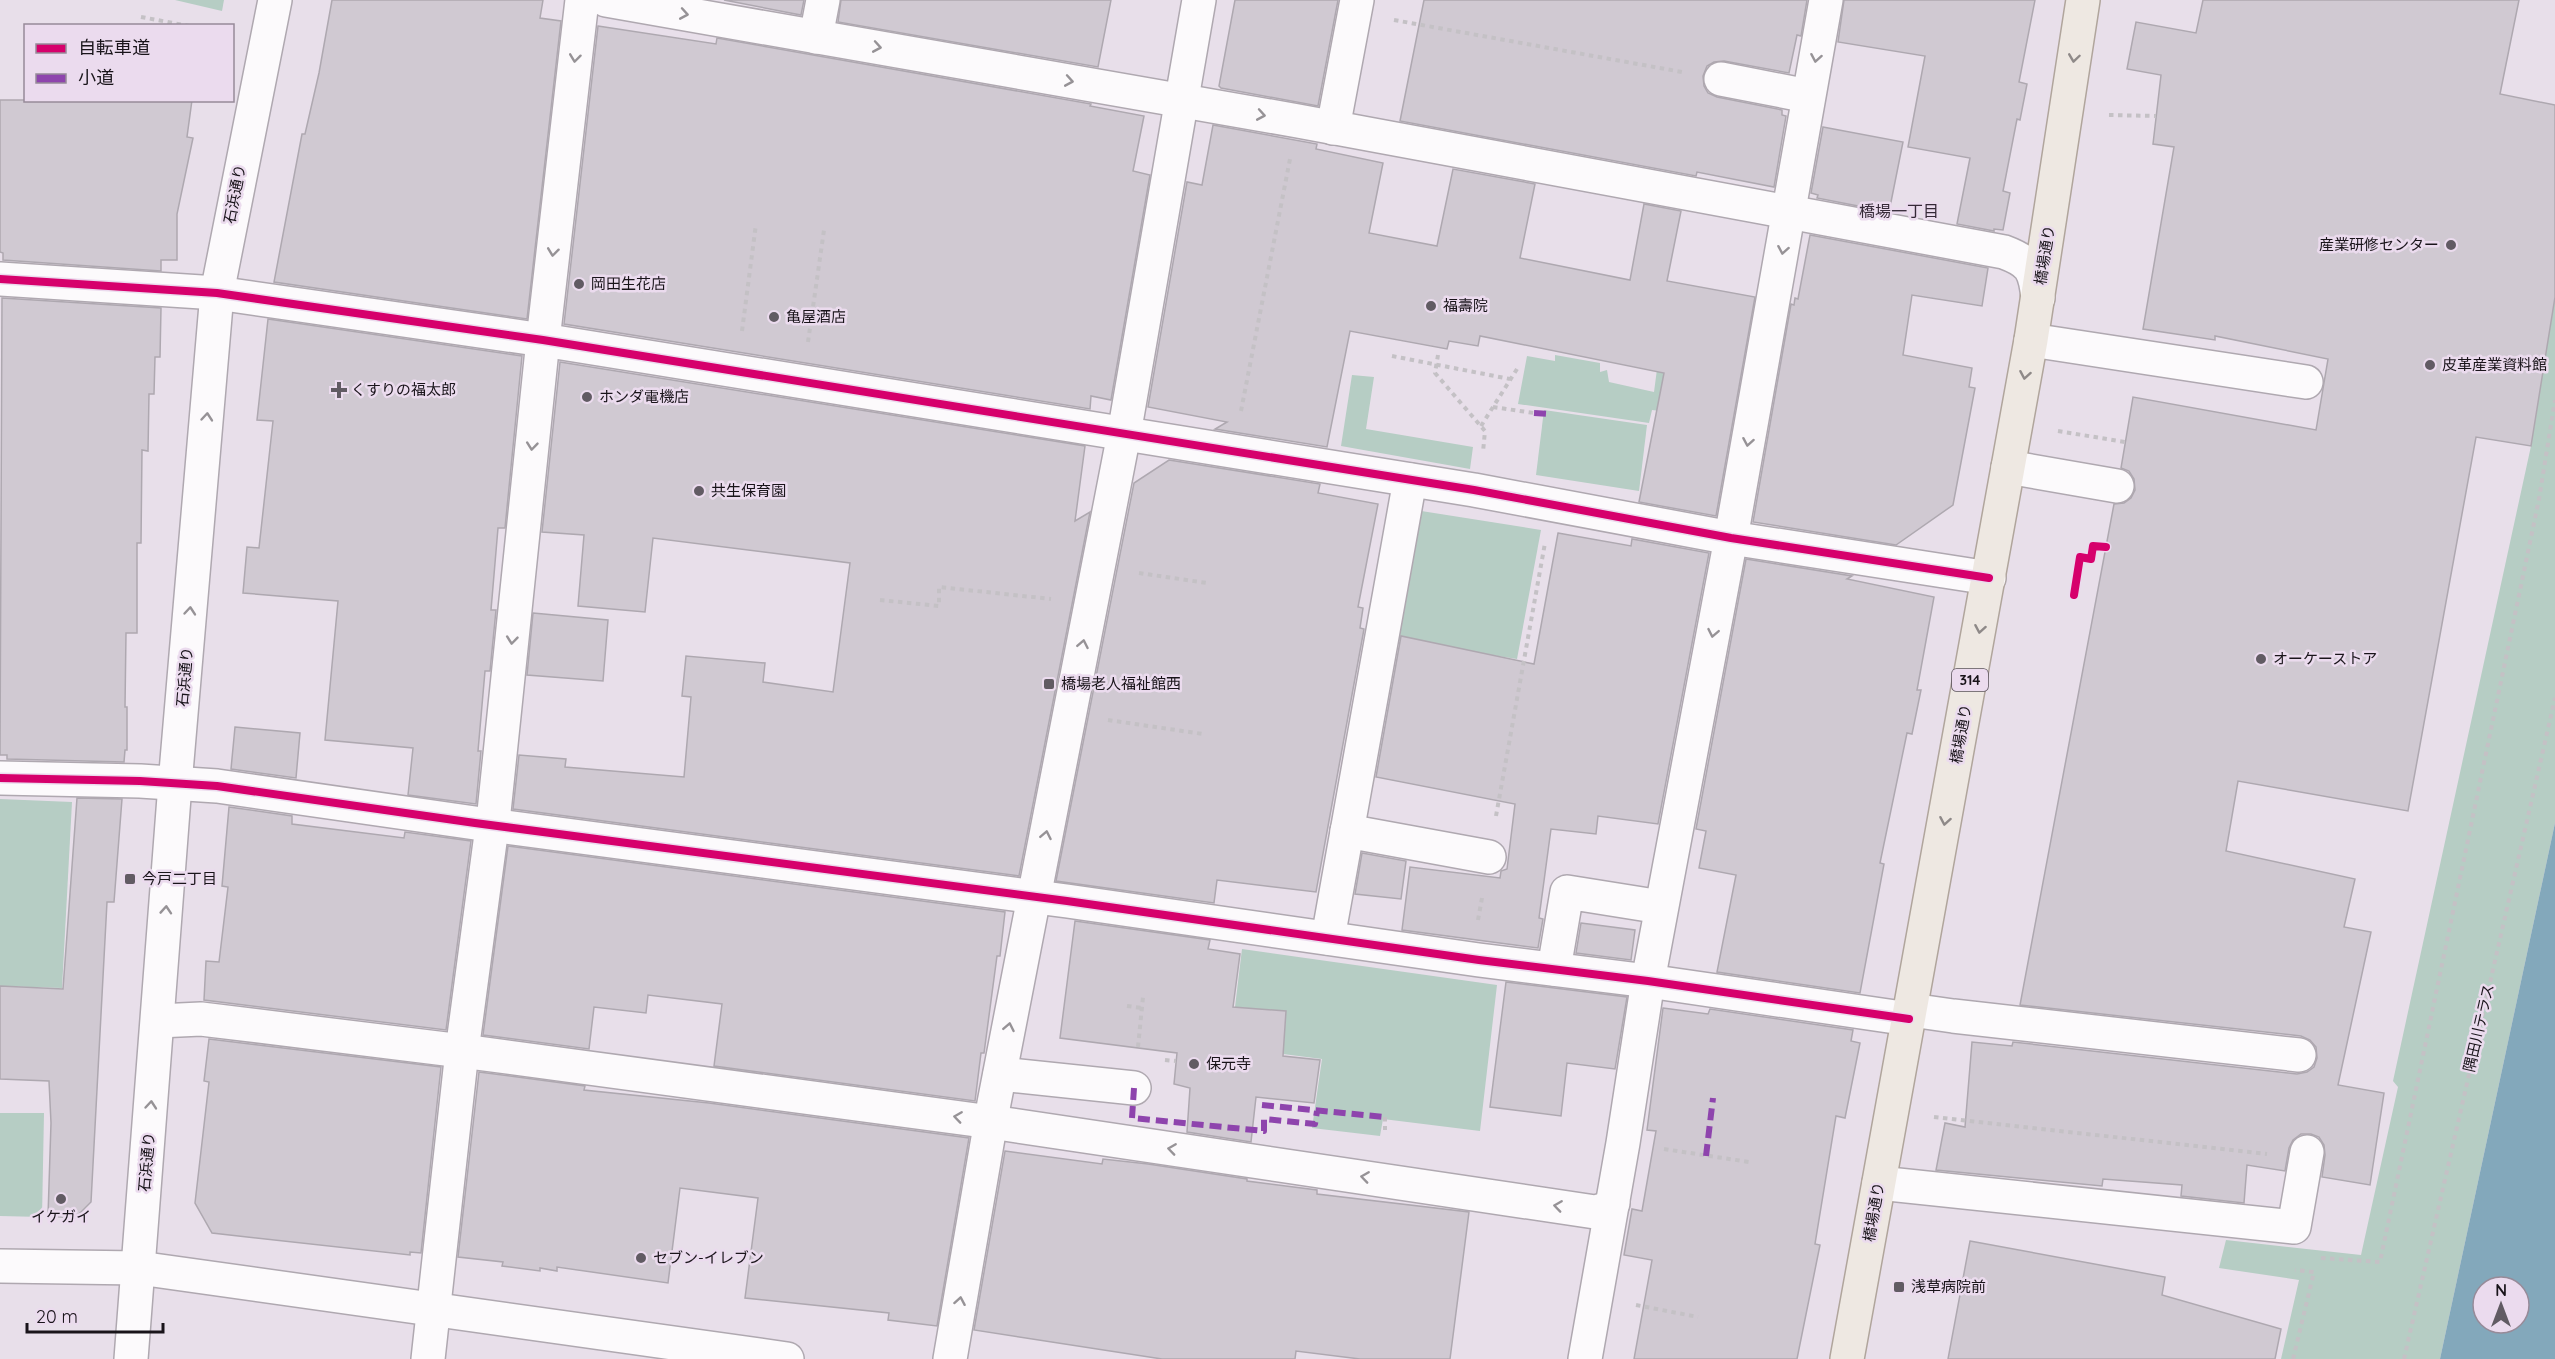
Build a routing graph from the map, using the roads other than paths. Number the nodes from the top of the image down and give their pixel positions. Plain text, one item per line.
1 (274, 0) edge
2 (582, 0) edge
3 (606, 0) edge
4 (823, 0) edge
5 (1199, 0) edge
6 (1826, 0) edge
7 (2083, 0) edge
8 (1356, 6) edge
9 (816, 37) junction
10 (1721, 79) road end
11 (1808, 96) junction
12 (1181, 101) junction
13 (1333, 128) junction
14 (1789, 212) junction
15 (0, 279) edge
16 (217, 293) junction
17 (2038, 298) junction
18 (543, 340) junction
19 (2031, 340) junction
20 (2306, 382) dead end
21 (1124, 434) junction
22 (2008, 467) junction
23 (1410, 480) junction
24 (2117, 486) dead end
25 (1731, 538) junction
26 (1989, 578) junction
27 (0, 778) edge
28 (175, 784) junction
29 (492, 826) junction
30 (1347, 831) junction
31 (1489, 857) road end
32 (1034, 897) junction
33 (1662, 908) junction
34 (1328, 939) junction
35 (1554, 969) junction
36 (1648, 981) junction
37 (1910, 1014) junction
38 (158, 1021) junction
39 (462, 1051) junction
40 (2299, 1055) dead end
41 (1000, 1074) junction
42 (1134, 1088) road end
43 (991, 1122) junction
44 (2307, 1152) dead end
45 (1879, 1183) junction
46 (1613, 1203) junction
47 (0, 1266) edge
48 (139, 1268) junction
49 (433, 1311) junction
50 (131, 1359) edge
51 (428, 1359) edge
52 (787, 1359) edge
53 (950, 1359) edge
54 (1585, 1359) edge
55 (1847, 1359) edge

1 - 16 street, 石浜通り
2 -> 18 street
3 -> 9 street
4 - 9 street
5 - 12 street
6 -> 11 street
7 -> 17 main road, 橋場通り / 314
8 - 13 street
9 -> 12 street
10 - 11 street
11 - 14 street
12 -> 13 street
12 - 21 street
13 - 14 street
14 - 17 street
14 -> 25 street
15 - 16 street
16 - 18 street
28 -> 16 street, 石浜通り
17 - 19 main road, 橋場通り / 314
18 - 21 street
18 -> 29 street
19 - 20 street
19 -> 22 main road, 橋場通り / 314
21 - 23 street
32 -> 21 street
22 - 24 street
22 - 26 main road, 橋場通り / 314
23 - 25 street
23 - 30 street
25 - 26 street
25 -> 33 street
26 -> 37 main road, 橋場通り / 314
27 - 28 street
28 - 29 street
38 -> 28 street, 石浜通り
29 - 32 street
29 - 39 street
30 - 31 street
30 - 34 street
32 - 34 street
41 -> 32 street
33 - 35 street
33 - 36 street
34 - 35 street
35 - 36 street
36 - 37 street
36 - 46 street
37 - 40 street
37 - 45 main road, 橋場通り / 314
38 - 39 street
48 -> 38 street, 石浜通り
43 -> 39 street
39 - 49 street
41 - 42 street
41 - 43 street
46 -> 43 street
53 -> 43 street
44 - 45 street
45 - 55 main road, 橋場通り / 314
46 - 54 street
47 - 48 street
48 - 49 street
48 - 50 street, 石浜通り
49 - 51 street
49 - 52 street

